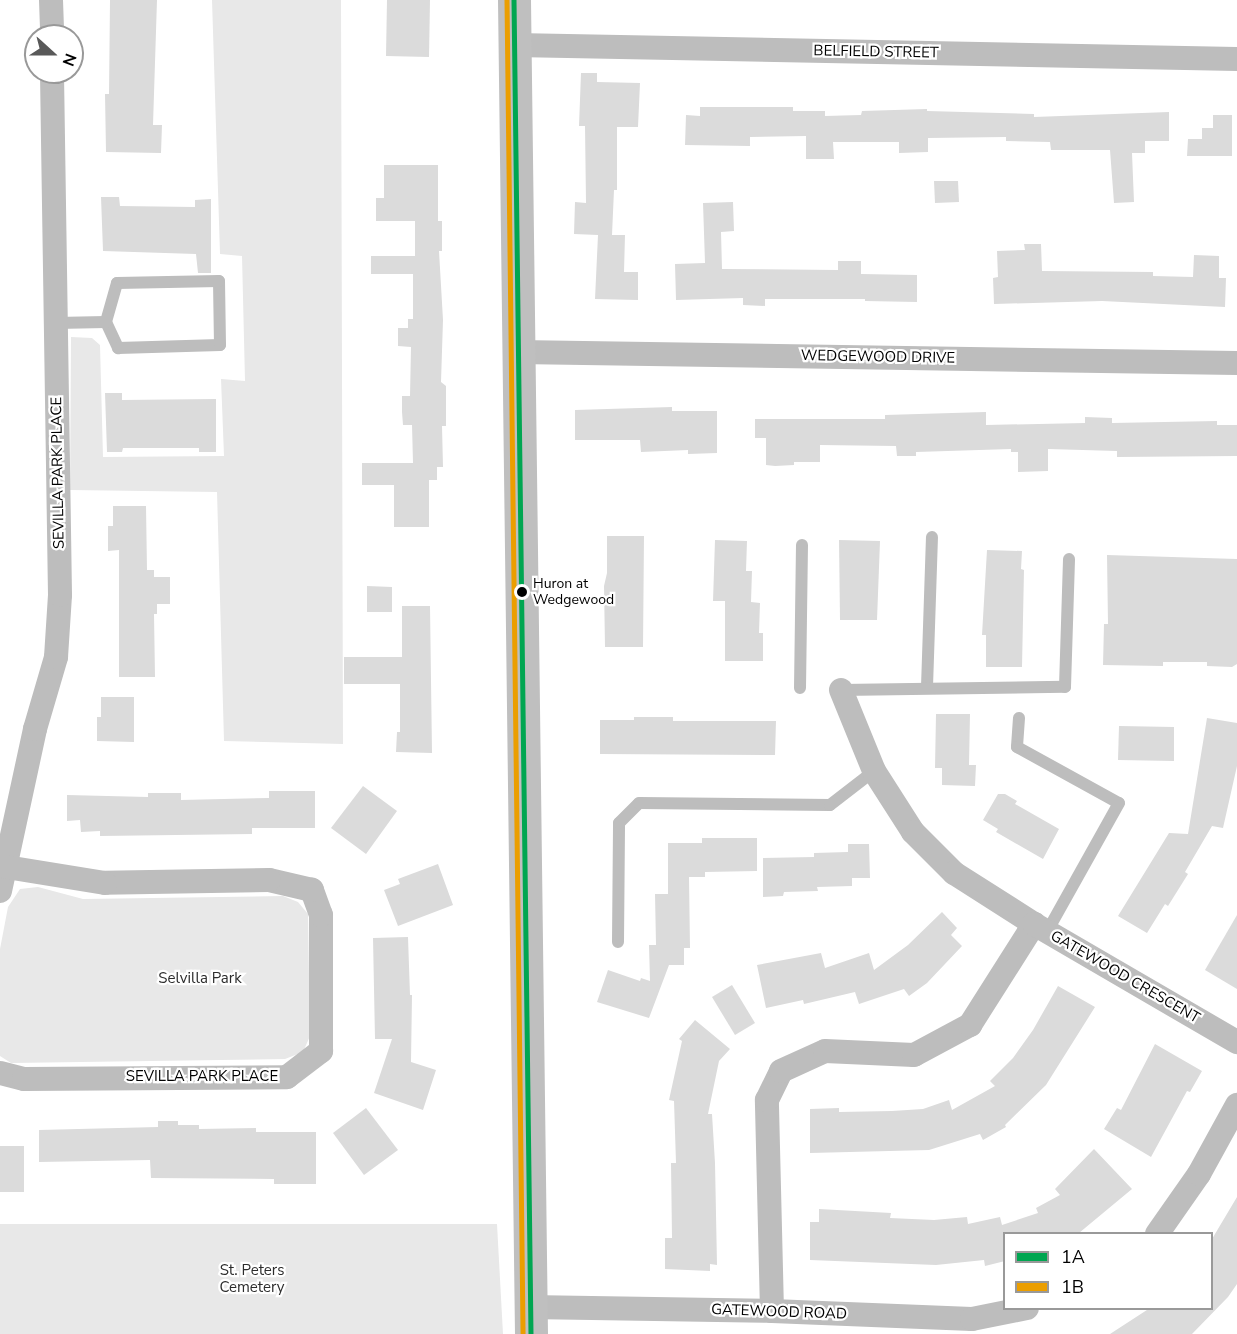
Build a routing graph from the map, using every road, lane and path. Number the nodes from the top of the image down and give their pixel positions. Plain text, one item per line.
1 (51, 0) edge
2 (514, 0) edge
3 (52, 24) edge
4 (515, 45) junction
5 (1237, 59) edge
6 (52, 84) edge
7 (106, 322) junction
8 (56, 323) junction
9 (518, 352) junction
10 (1237, 363) edge
11 (932, 537) dead end
12 (802, 545) dead end
13 (1069, 559) dead end
14 (927, 687) junction
15 (800, 688) dead end
16 (841, 690) joint
17 (1019, 718) dead end
18 (874, 771) junction
19 (6, 867) junction
20 (0, 891) edge
21 (1041, 928) junction
22 (618, 942) dead end
23 (1237, 1042) edge
24 (0, 1073) edge
25 (1237, 1105) edge
26 (1158, 1232) edge
27 (1017, 1310) edge
28 (772, 1311) junction
29 (530, 1321) edge

1 - 3 street
2 - 4 main road
4 - 5 street, BELFIELD STREET
4 - 9 main road
6 - 8 street, SEVILLA PARK PLACE
7 - 7 lane
7 - 8 lane
8 - 19 street, SEVILLA PARK PLACE
9 - 10 street, WEDGEWOOD DRIVE
9 - 29 main road
11 - 14 lane
12 - 15 lane
13 - 14 lane
14 - 16 lane
16 - 18 street
17 - 21 lane
18 - 21 street
18 - 22 lane
19 - 20 street, SEVILLA PARK PLACE
19 - 24 street, SEVILLA PARK PLACE
21 - 23 street, GATEWOOD CRESCENT
21 - 28 street, GATEWOOD CRESCENT
25 - 26 street
27 - 28 street, GATEWOOD ROAD
28 - 29 street, GATEWOOD ROAD

